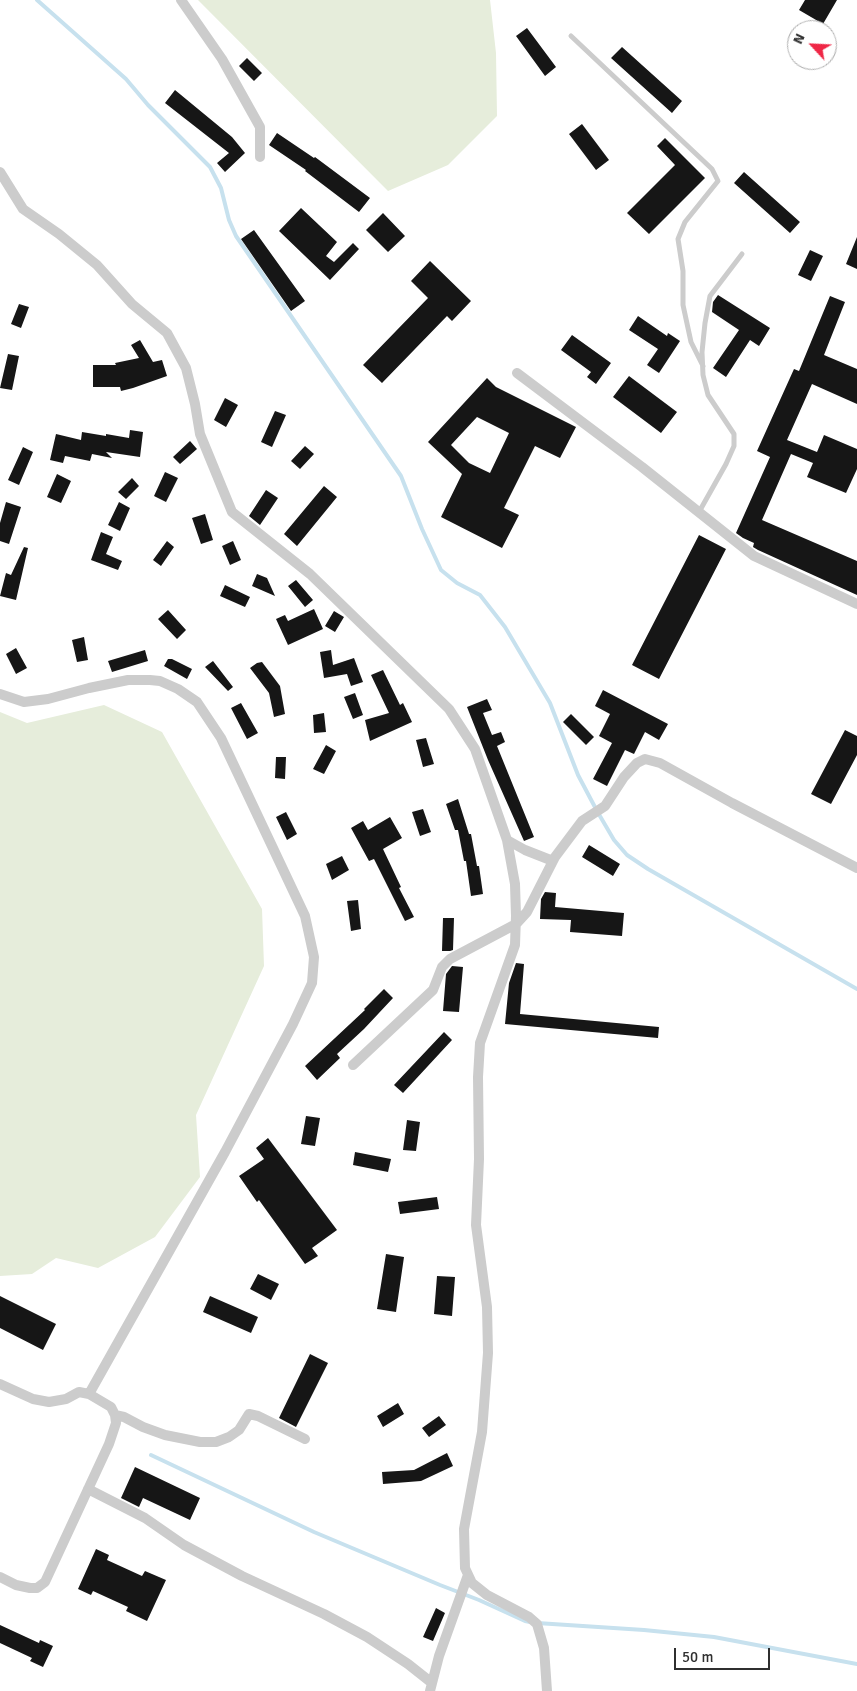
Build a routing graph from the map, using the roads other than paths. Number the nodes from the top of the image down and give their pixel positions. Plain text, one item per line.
1 (181, 0) edge
2 (571, 36) dead end
3 (260, 156) dead end
4 (0, 172) edge
5 (742, 254) dead end
6 (703, 366) junction
7 (517, 373) dead end
8 (698, 512) junction
9 (857, 604) edge
10 (0, 694) edge
11 (507, 840) junction
12 (553, 861) junction
13 (857, 868) edge
14 (516, 924) junction
15 (353, 1065) dead end
16 (0, 1384) edge
17 (89, 1394) junction
18 (115, 1415) junction
19 (305, 1439) dead end
20 (88, 1489) junction
21 (468, 1575) junction
22 (0, 1577) edge
23 (431, 1687) edge
24 (547, 1691) edge

1 - 3 street
2 - 6 lane
4 - 11 street
5 - 6 lane
6 - 8 lane
7 - 8 street
8 - 9 street
10 - 17 street
11 - 12 street
11 - 14 street
12 - 13 street
12 - 14 street
14 - 15 street
14 - 21 street
16 - 17 street
17 - 18 street
18 - 19 street
18 - 20 street
20 - 22 street
20 - 23 street
21 - 23 street
21 - 24 street

